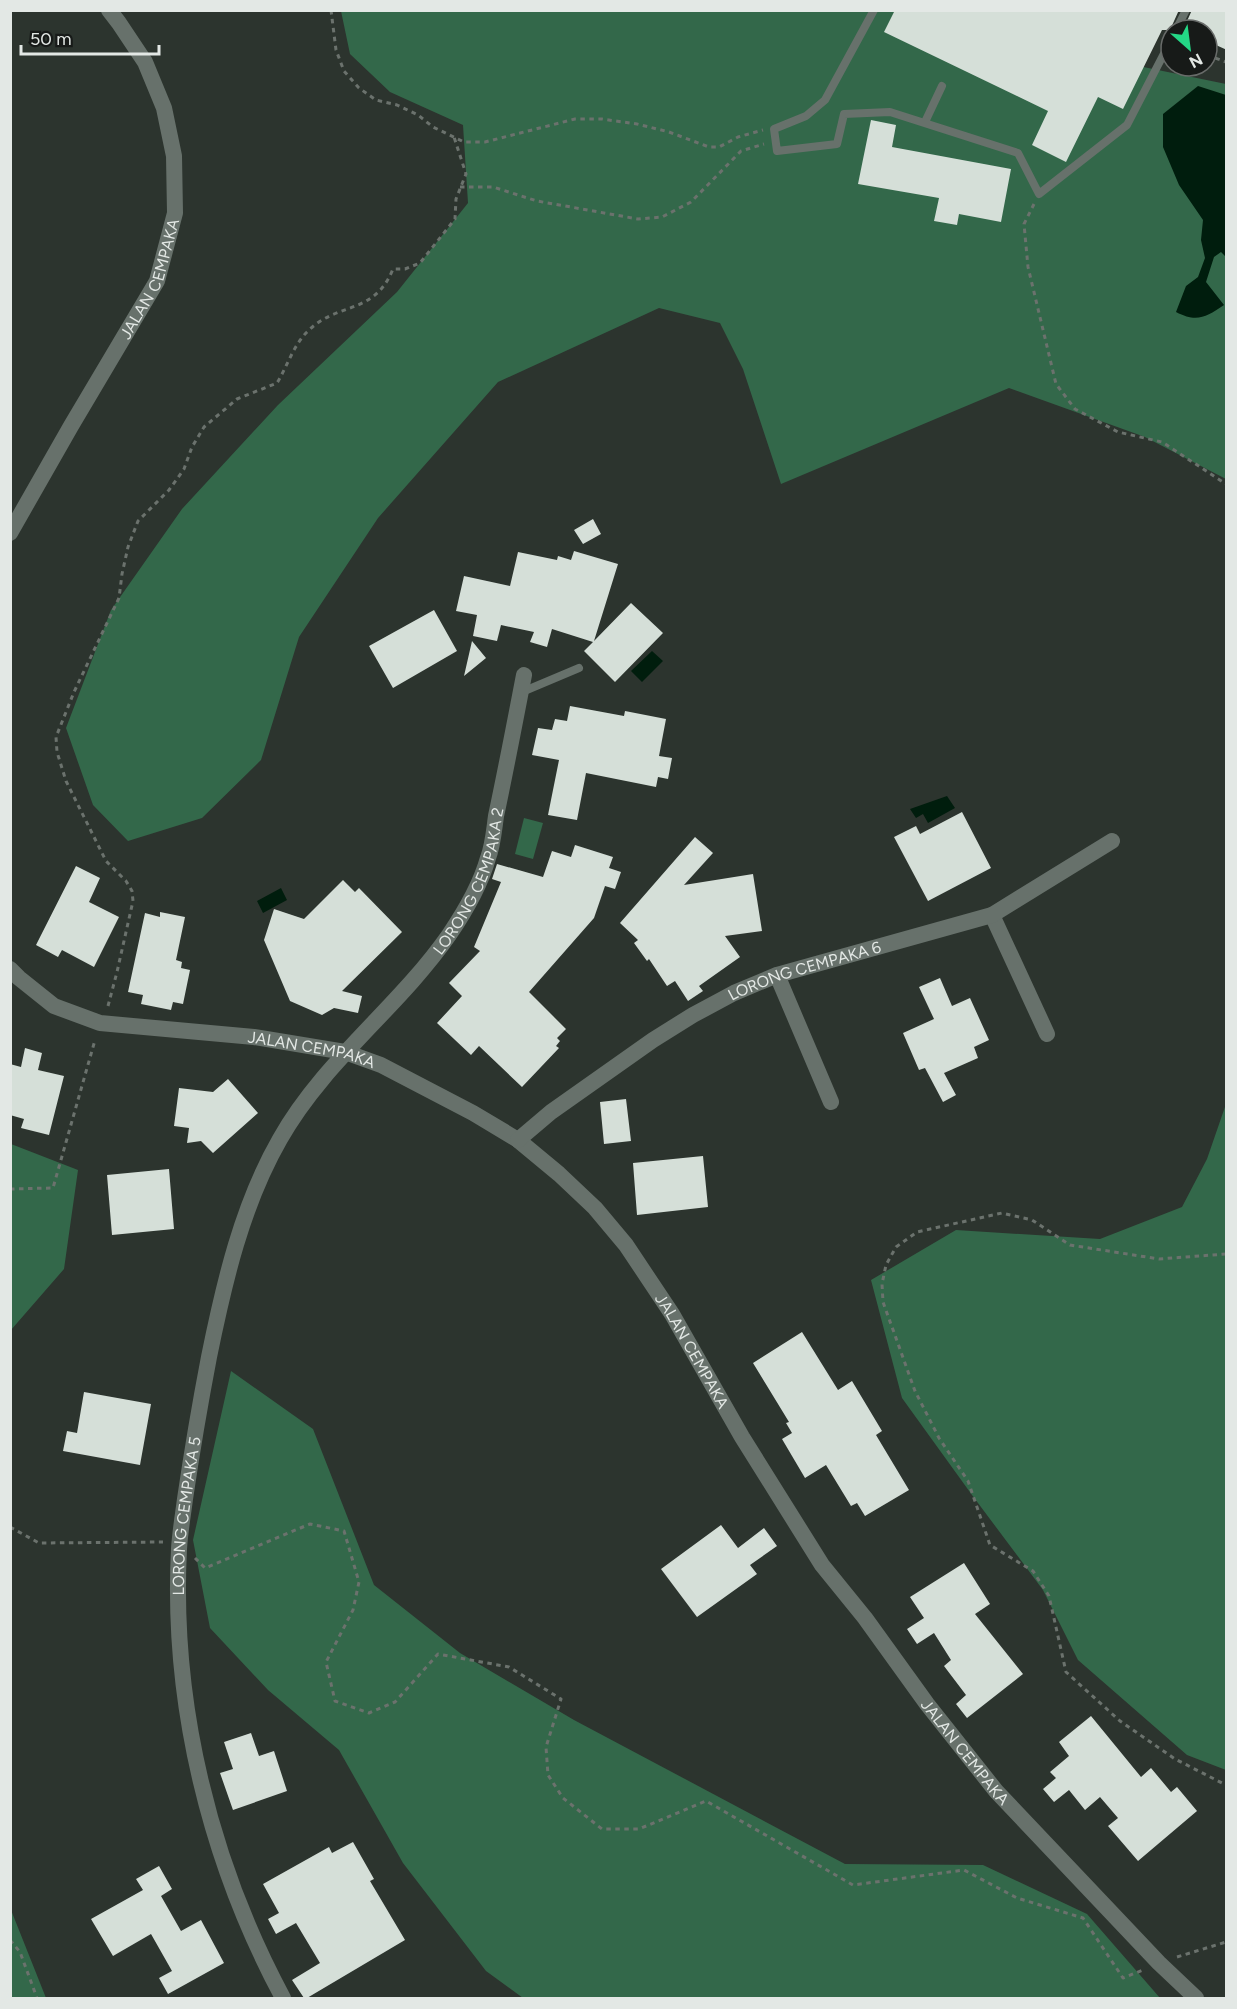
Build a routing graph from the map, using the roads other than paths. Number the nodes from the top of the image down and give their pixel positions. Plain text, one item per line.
1 (109, 10) edge
2 (874, 10) edge
3 (1159, 63) edge
4 (942, 86) dead end
5 (925, 122) junction
6 (10, 533) edge
7 (579, 668) dead end
8 (524, 675) dead end
9 (520, 693) junction
10 (1112, 841) dead end
11 (992, 915) junction
12 (10, 969) edge
13 (777, 975) junction
14 (1047, 1034) dead end
15 (345, 1052) junction
16 (831, 1102) dead end
17 (518, 1140) junction
18 (283, 1998) edge
19 (1196, 1998) edge

1 - 6 street, JALAN CEMPAKA
2 - 5 lane
3 - 5 lane
4 - 5 lane
7 - 9 lane
8 - 9 street, LORONG CEMPAKA 2
9 - 15 street, LORONG CEMPAKA 2
10 - 11 street, LORONG CEMPAKA 6
11 - 13 street, LORONG CEMPAKA 6
11 - 14 street
12 - 15 street, JALAN CEMPAKA
13 - 16 street
13 - 17 street, LORONG CEMPAKA 6
15 - 17 street, JALAN CEMPAKA
15 - 18 street, LORONG CEMPAKA 5
17 - 19 street, JALAN CEMPAKA

